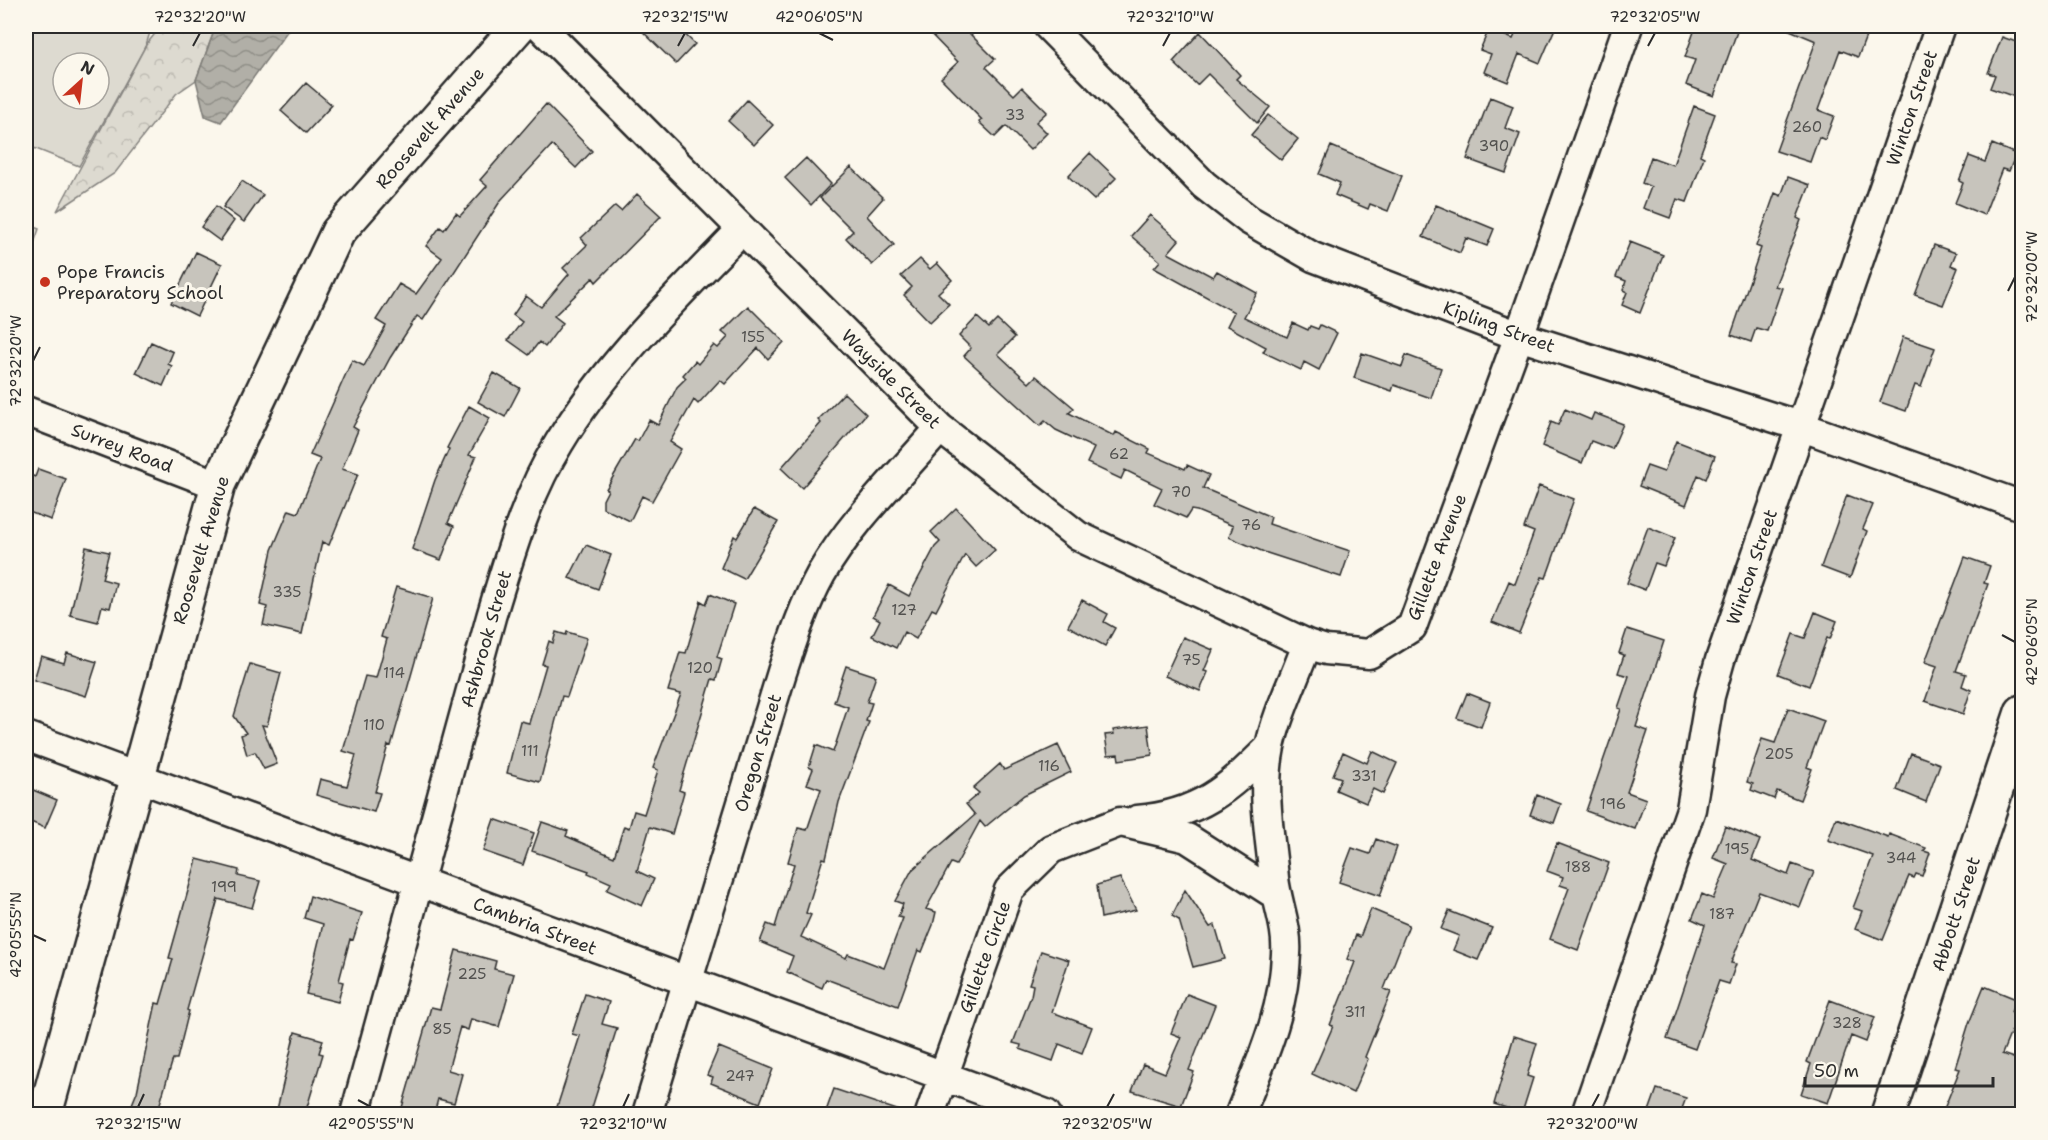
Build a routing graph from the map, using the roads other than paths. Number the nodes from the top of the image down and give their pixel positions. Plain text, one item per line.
1 (519, 26) edge
2 (540, 26) edge
3 (1048, 26) edge
4 (1628, 26) edge
5 (1940, 26) edge
6 (742, 229) junction
7 (1519, 336) junction
8 (26, 411) edge
9 (1800, 426) junction
10 (940, 428) junction
11 (218, 485) junction
12 (2022, 506) edge
13 (1307, 644) junction
14 (2022, 717) edge
15 (26, 736) edge
16 (1270, 747) junction
17 (137, 776) junction
18 (1120, 822) junction
19 (418, 882) junction
20 (1276, 895) junction
21 (687, 984) junction
22 (942, 1077) junction
23 (45, 1114) edge
24 (355, 1114) edge
25 (647, 1114) edge
26 (930, 1114) edge
27 (1046, 1114) edge
28 (1240, 1114) edge
29 (1587, 1114) edge
30 (1888, 1114) edge

1 - 11 street, Roosevelt Avenue
2 - 6 street, Wayside Street
3 - 7 street, Kipling Street
4 - 7 street, Gillette Avenue
5 - 9 street, Winton Street
6 - 10 street, Wayside Street
6 - 19 street, Ashbrook Street
7 - 9 street, Kipling Street
7 - 13 street, Gillette Avenue
8 - 11 street, Surrey Road
9 - 12 street, Kipling Street
9 - 29 street, Winton Street
10 - 13 street, Wayside Street
10 - 21 street, Oregon Street
11 - 17 street, Roosevelt Avenue
13 - 16 street
14 - 30 street, Abbott Street
15 - 17 street, Cambria Street
16 - 18 street, Gillette Circle
16 - 20 street
17 - 19 street, Cambria Street
17 - 23 street, Roosevelt Avenue
18 - 20 street
18 - 22 street, Gillette Circle
19 - 21 street, Cambria Street
19 - 24 street, Ashbrook Street
20 - 28 street
21 - 22 street, Cambria Street
21 - 25 street, Oregon Street
22 - 26 street, Gillette Circle
22 - 27 street, Cambria Street

